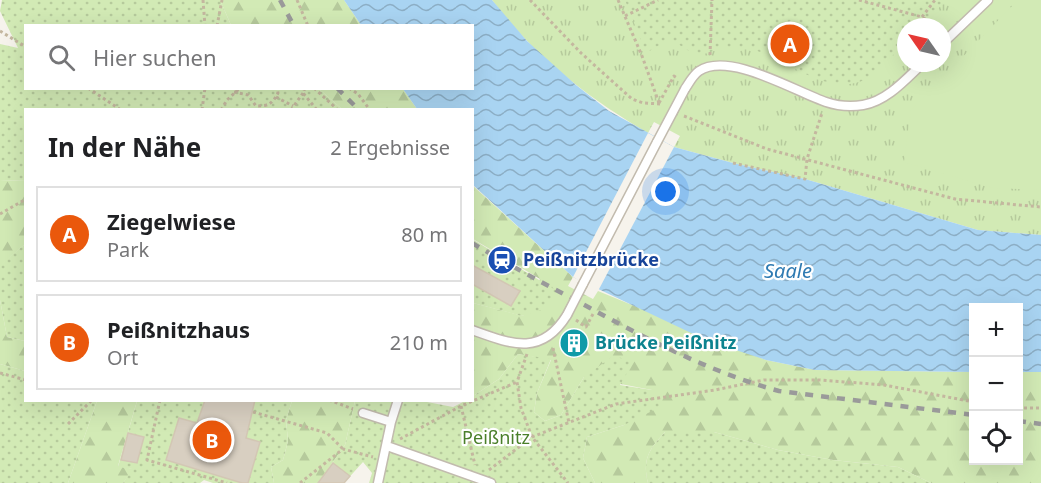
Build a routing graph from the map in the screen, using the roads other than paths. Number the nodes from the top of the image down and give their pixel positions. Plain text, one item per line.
1 (988, 0) edge
2 (951, 35) edge
3 (913, 72) edge
4 (474, 331) edge
5 (397, 402) edge
6 (363, 413) road end
7 (391, 422) junction
8 (387, 446) junction
9 (378, 483) edge
10 (491, 483) edge

1 - 2 lane
3 - 4 lane, bridge
5 - 7 lane
6 - 7 lane
7 - 8 lane
8 - 9 lane
8 - 10 lane

